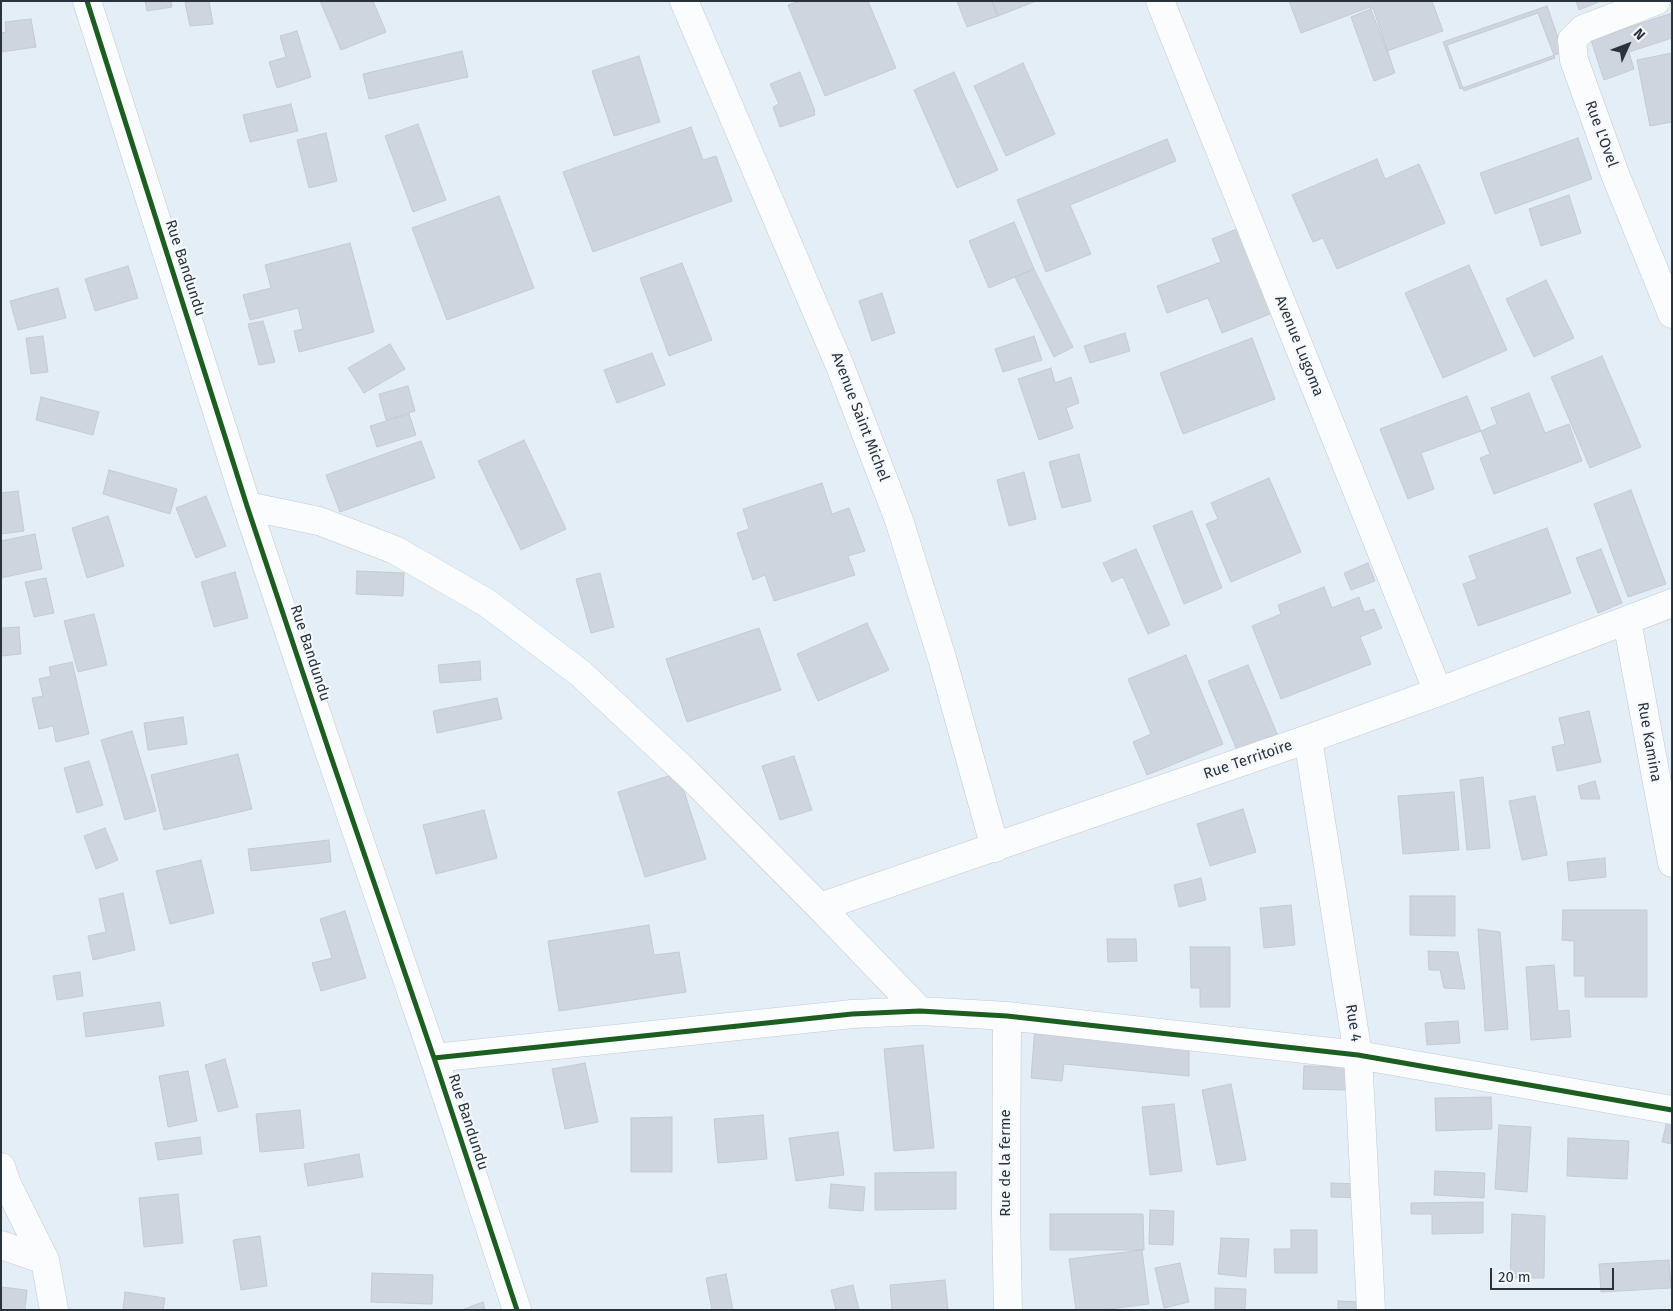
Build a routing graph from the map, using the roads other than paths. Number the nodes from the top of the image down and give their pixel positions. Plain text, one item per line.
1 (87, 1) edge
2 (684, 1) edge
3 (1160, 1) edge
4 (1656, 1) edge
5 (1672, 314) edge
6 (248, 506) junction
7 (1672, 603) edge
8 (1627, 621) junction
9 (1438, 692) junction
10 (1308, 739) junction
11 (994, 848) junction
12 (1672, 863) edge
13 (820, 907) junction
14 (920, 1011) junction
15 (1007, 1016) junction
16 (1358, 1055) junction
17 (434, 1058) junction
18 (1672, 1110) edge
19 (1, 1167) edge
20 (1, 1245) edge
21 (45, 1260) junction
22 (54, 1310) edge
23 (517, 1310) edge
24 (1008, 1310) edge
25 (1371, 1310) edge

1 - 6 street, Rue Bandundu
2 - 11 street, Avenue Saint Michel
3 - 9 street, Avenue Lugoma
4 - 5 street, Rue L'Ovel
6 - 13 street
6 - 17 street, Rue Bandundu
7 - 8 street, Rue Territoire
8 - 9 street, Rue Territoire
8 - 12 street, Rue Kamina
9 - 10 street, Rue Territoire
10 - 11 street, Rue Territoire
10 - 16 street, Rue 4
11 - 13 street, Rue Territoire
13 - 14 street
14 - 15 street
14 - 17 street
15 - 16 street
15 - 24 street, Rue de la ferme
16 - 18 street
16 - 25 street, Rue 4
17 - 23 street, Rue Bandundu
19 - 21 street
20 - 21 street
21 - 22 street

